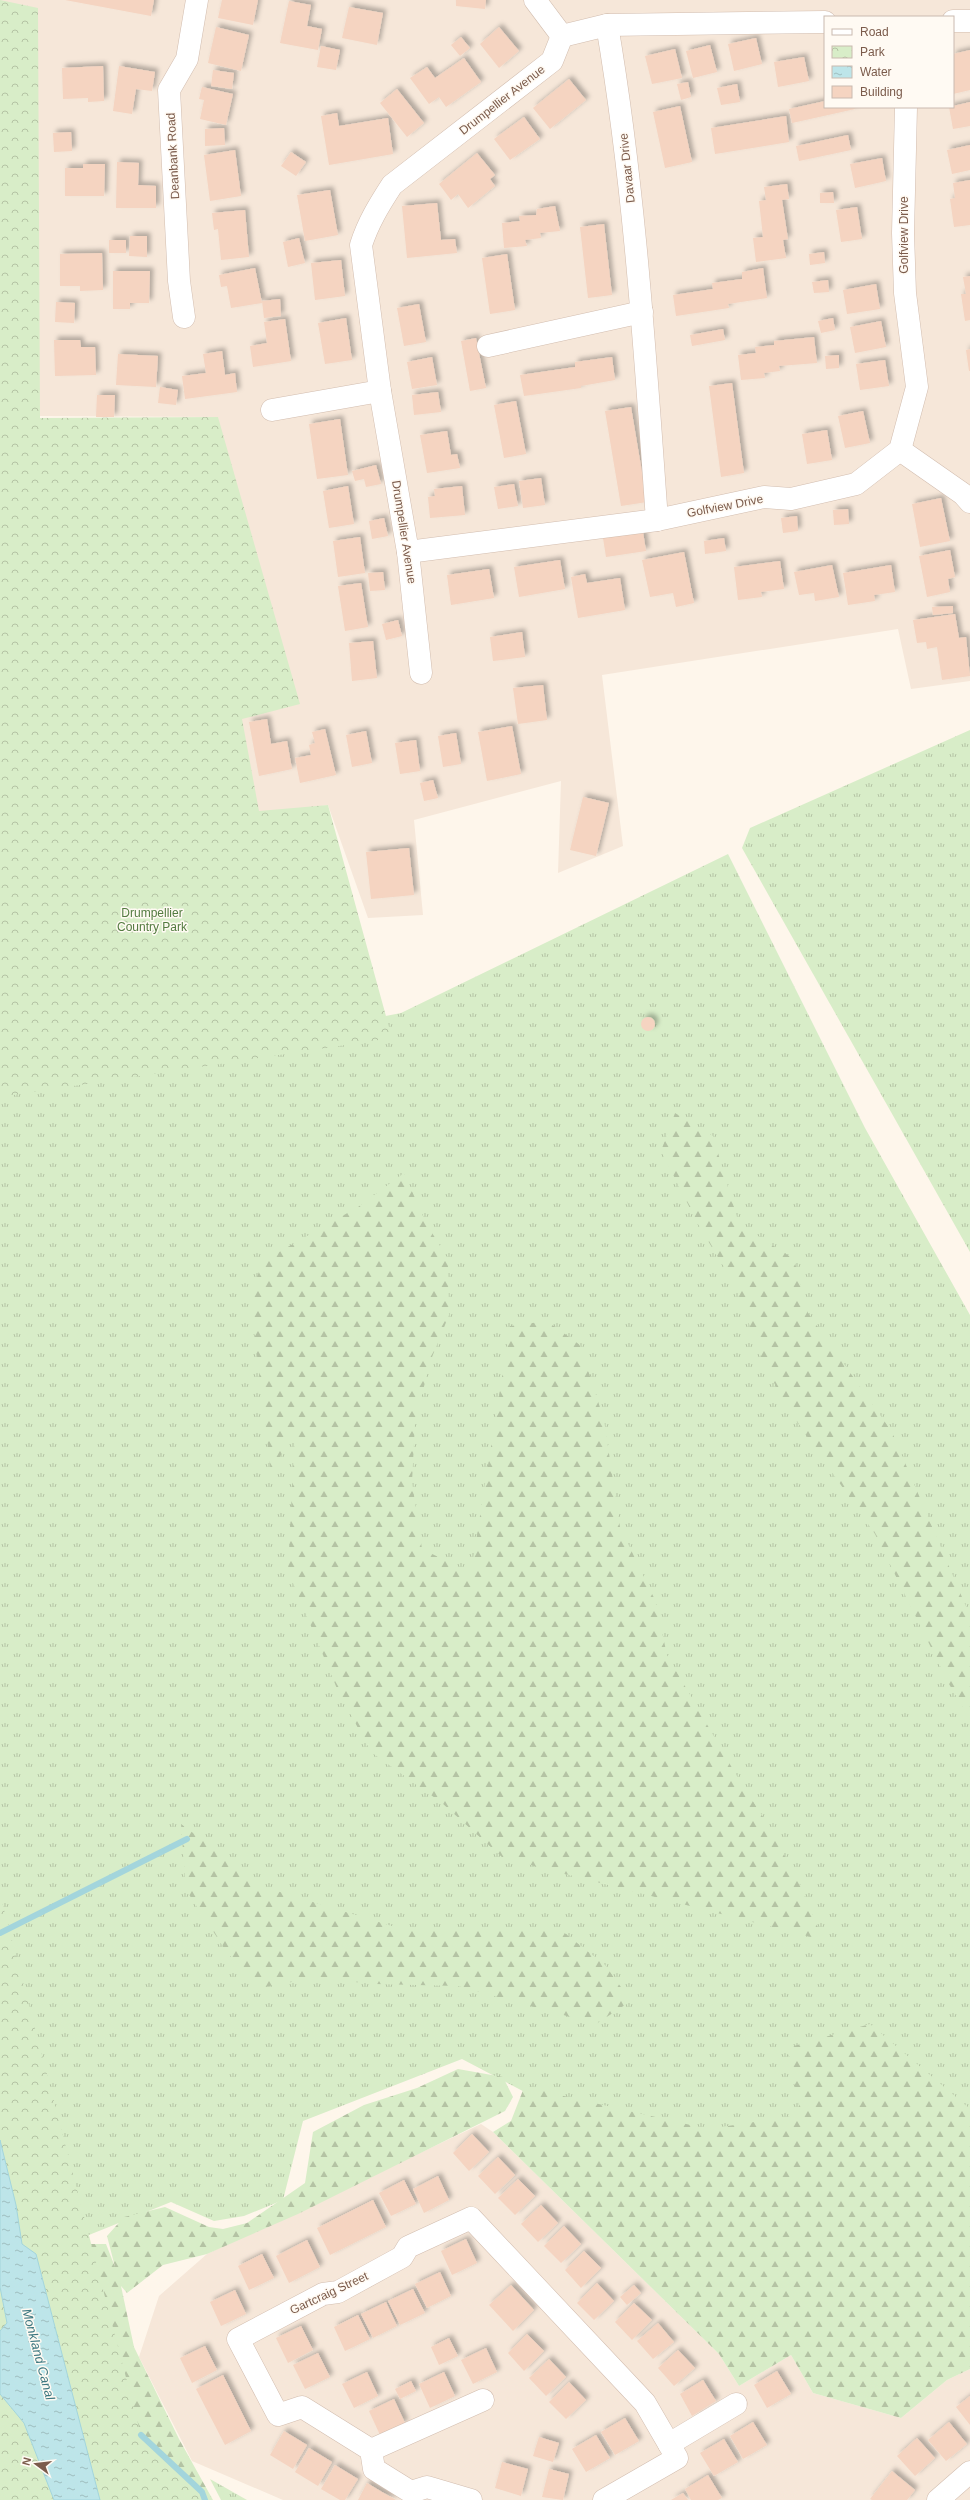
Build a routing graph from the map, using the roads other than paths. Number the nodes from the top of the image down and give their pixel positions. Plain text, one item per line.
1 (197, 0) edge
2 (535, 0) edge
3 (970, 20) edge
4 (954, 21) edge
5 (824, 22) edge
6 (607, 25) junction
7 (562, 36) junction
8 (906, 108) edge
9 (642, 312) junction
10 (184, 317) dead end
11 (488, 346) dead end
12 (380, 391) junction
13 (272, 410) dead end
14 (900, 450) junction
15 (970, 502) edge
16 (657, 520) junction
17 (408, 552) junction
18 (421, 673) dead end
19 (483, 2400) dead end
20 (736, 2404) dead end
21 (669, 2444) junction
22 (371, 2450) junction
23 (969, 2474) edge
24 (471, 2500) edge
25 (604, 2500) edge
26 (938, 2500) edge

1 - 10 street, Deanbank Road
2 - 7 street
3 - 4 street
5 - 6 street
6 - 7 street
6 - 9 street, Davaar Drive
7 - 12 street, Drumpellier Avenue
8 - 14 street, Golfview Drive
9 - 11 street
9 - 16 street, Davaar Drive
12 - 13 street
12 - 17 street, Drumpellier Avenue
14 - 15 street
14 - 16 street, Golfview Drive
16 - 17 street, Golfview Drive
17 - 18 street, Drumpellier Avenue
19 - 22 street
20 - 21 street
21 - 22 street, Gartcraig Street
21 - 25 street, Gartcraig Street
22 - 24 street
23 - 26 street

